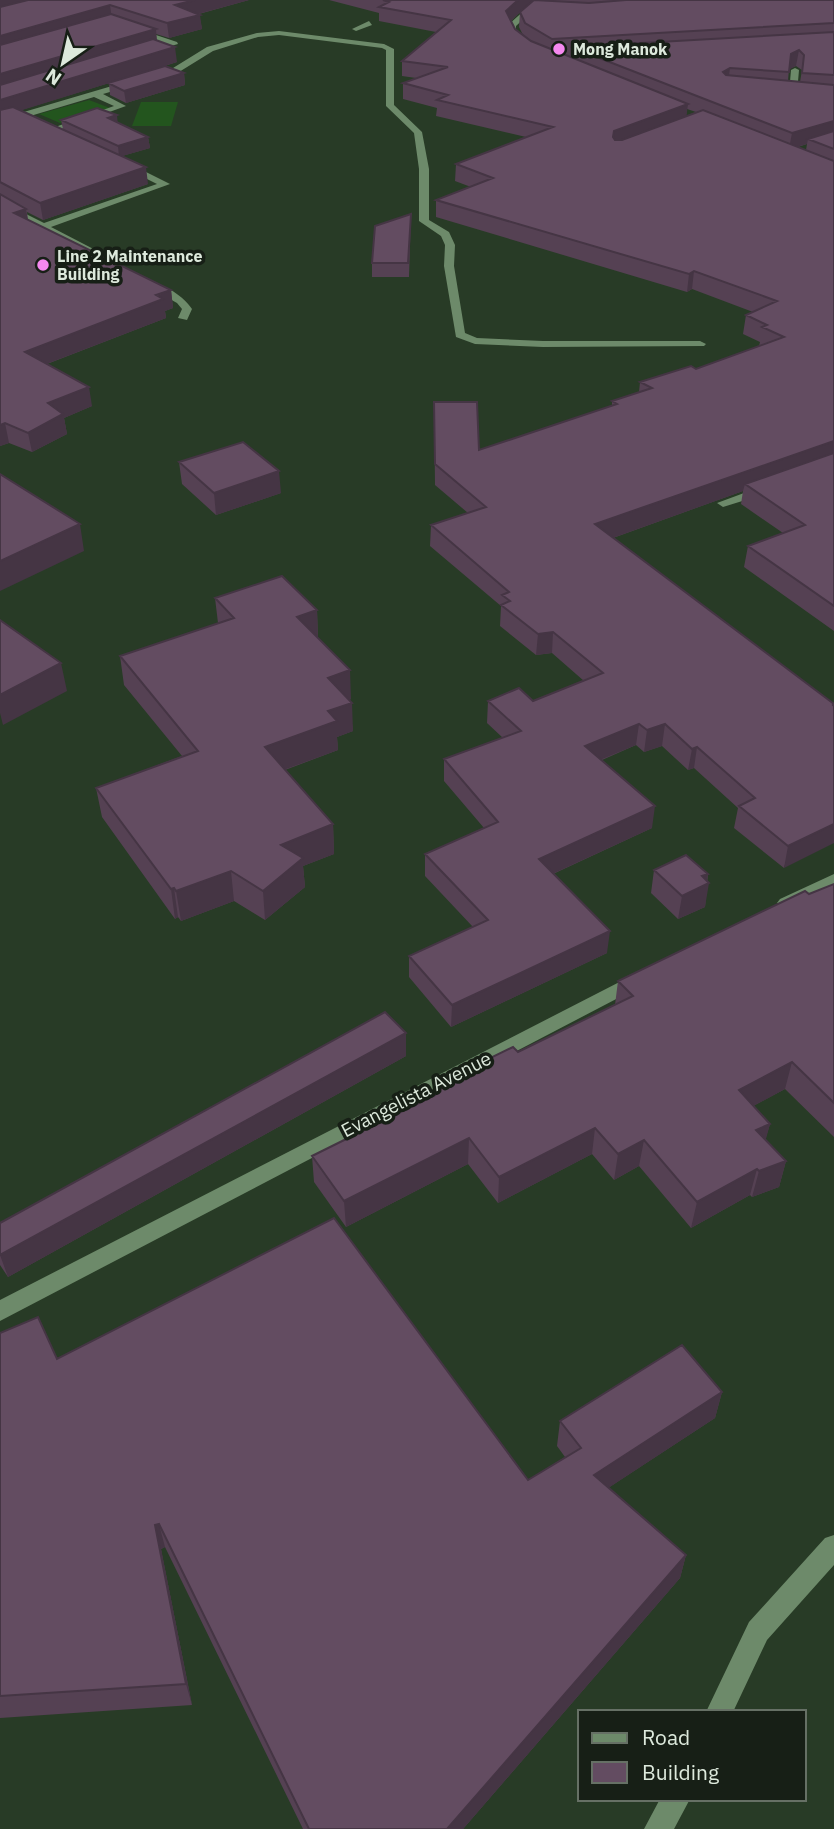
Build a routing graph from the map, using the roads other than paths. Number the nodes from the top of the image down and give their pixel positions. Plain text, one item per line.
1 (540, 4) edge
2 (369, 23) dead end
3 (120, 25) edge
4 (356, 29) dead end
5 (528, 48) edge
6 (158, 51) edge
7 (795, 70) edge
8 (780, 92) edge
9 (793, 93) junction
10 (95, 94) junction
11 (807, 94) edge
12 (17, 117) junction
13 (0, 122) edge
14 (48, 131) junction
15 (60, 136) edge
16 (111, 158) edge
17 (0, 204) edge
18 (45, 226) junction
19 (113, 263) edge
20 (147, 282) edge
21 (183, 318) dead end
22 (700, 344) dead end
23 (773, 486) edge
24 (723, 503) edge
25 (834, 880) edge
26 (764, 914) edge
27 (654, 971) edge
28 (0, 1311) edge
29 (834, 1547) edge
30 (720, 1710) edge
31 (675, 1801) edge
32 (658, 1829) edge

1 - 5 street
2 - 4 street
3 - 6 street
7 - 9 street
8 - 9 street
9 - 11 street
10 - 12 street
10 - 14 street
10 - 22 street
12 - 13 street
12 - 14 street
14 - 15 street
16 - 18 street
17 - 18 street
18 - 19 street
20 - 21 street
23 - 24 street
25 - 26 street
27 - 28 street, Evangelista Avenue
29 - 30 street
31 - 32 street

